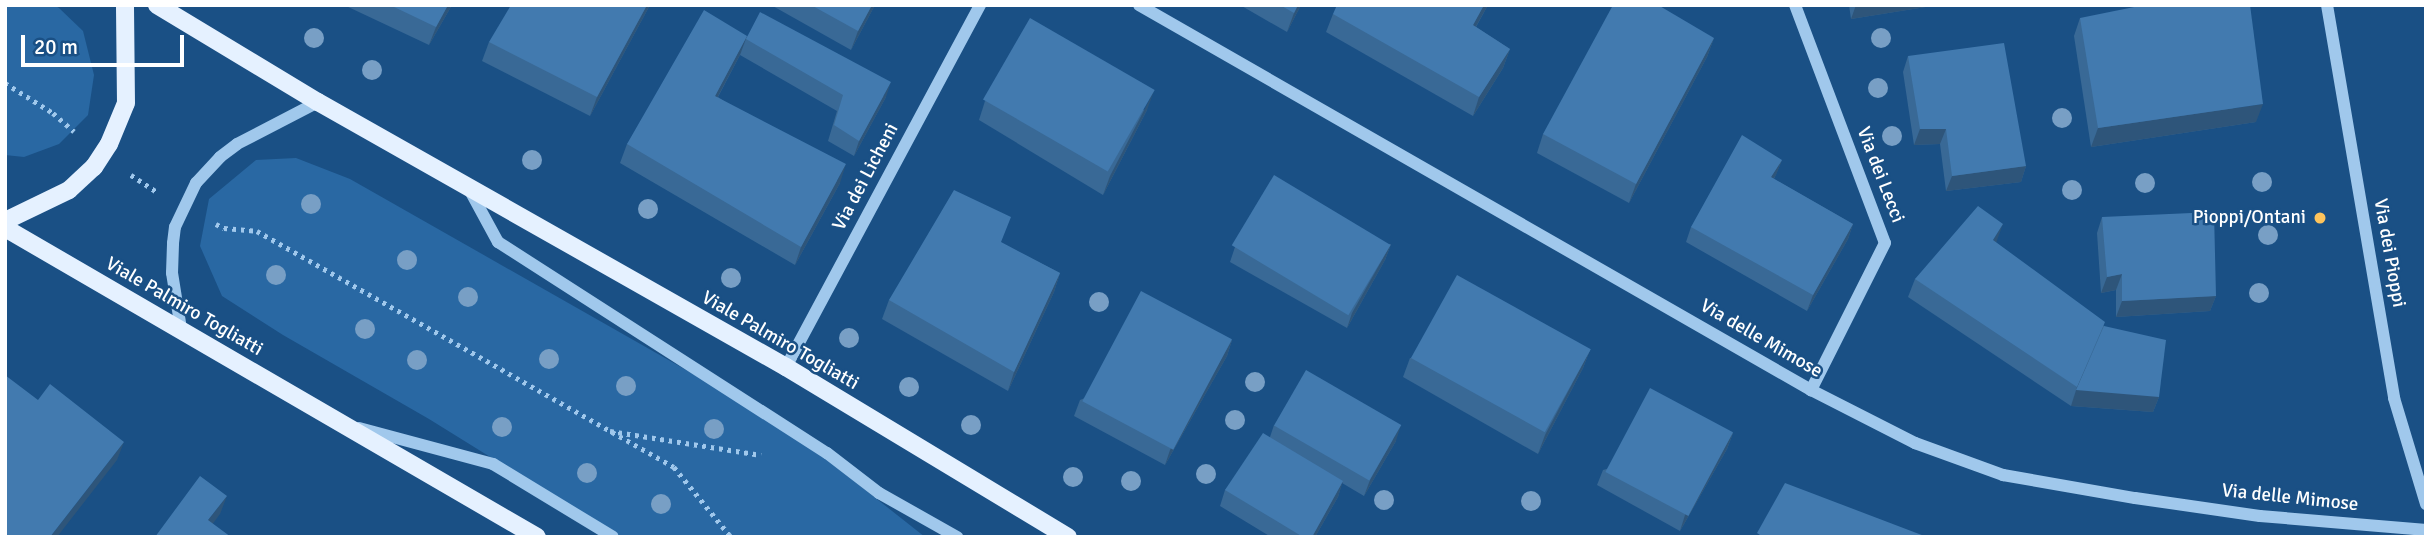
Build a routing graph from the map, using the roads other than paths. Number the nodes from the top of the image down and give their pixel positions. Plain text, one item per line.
1 (125, 5) edge
2 (156, 5) edge
3 (980, 5) edge
4 (1139, 5) edge
5 (1795, 5) edge
6 (2326, 5) edge
7 (318, 103) junction
8 (468, 187) junction
9 (5, 222) edge
10 (5, 228) edge
11 (181, 329) junction
12 (786, 367) junction
13 (1811, 390) junction
14 (342, 424) junction
15 (2426, 504) edge
16 (2426, 530) edge
17 (537, 537) edge
18 (613, 537) edge
19 (957, 537) edge
20 (1068, 537) edge

1 - 9 main road
2 - 7 main road, Viale Palmiro Togliatti
3 - 12 street, Via dei Licheni
4 - 13 street, Via delle Mimose
5 - 13 street, Via dei Lecci
6 - 15 street, Via dei Pioppi
7 - 8 main road, Viale Palmiro Togliatti
7 - 11 street
8 - 12 main road, Viale Palmiro Togliatti
8 - 19 street
10 - 11 main road, Viale Palmiro Togliatti
11 - 14 main road, Viale Palmiro Togliatti
12 - 20 main road, Viale Palmiro Togliatti
13 - 16 street, Via delle Mimose
14 - 17 main road, Viale Palmiro Togliatti
14 - 18 street, Viale Palmiro Togliatti

